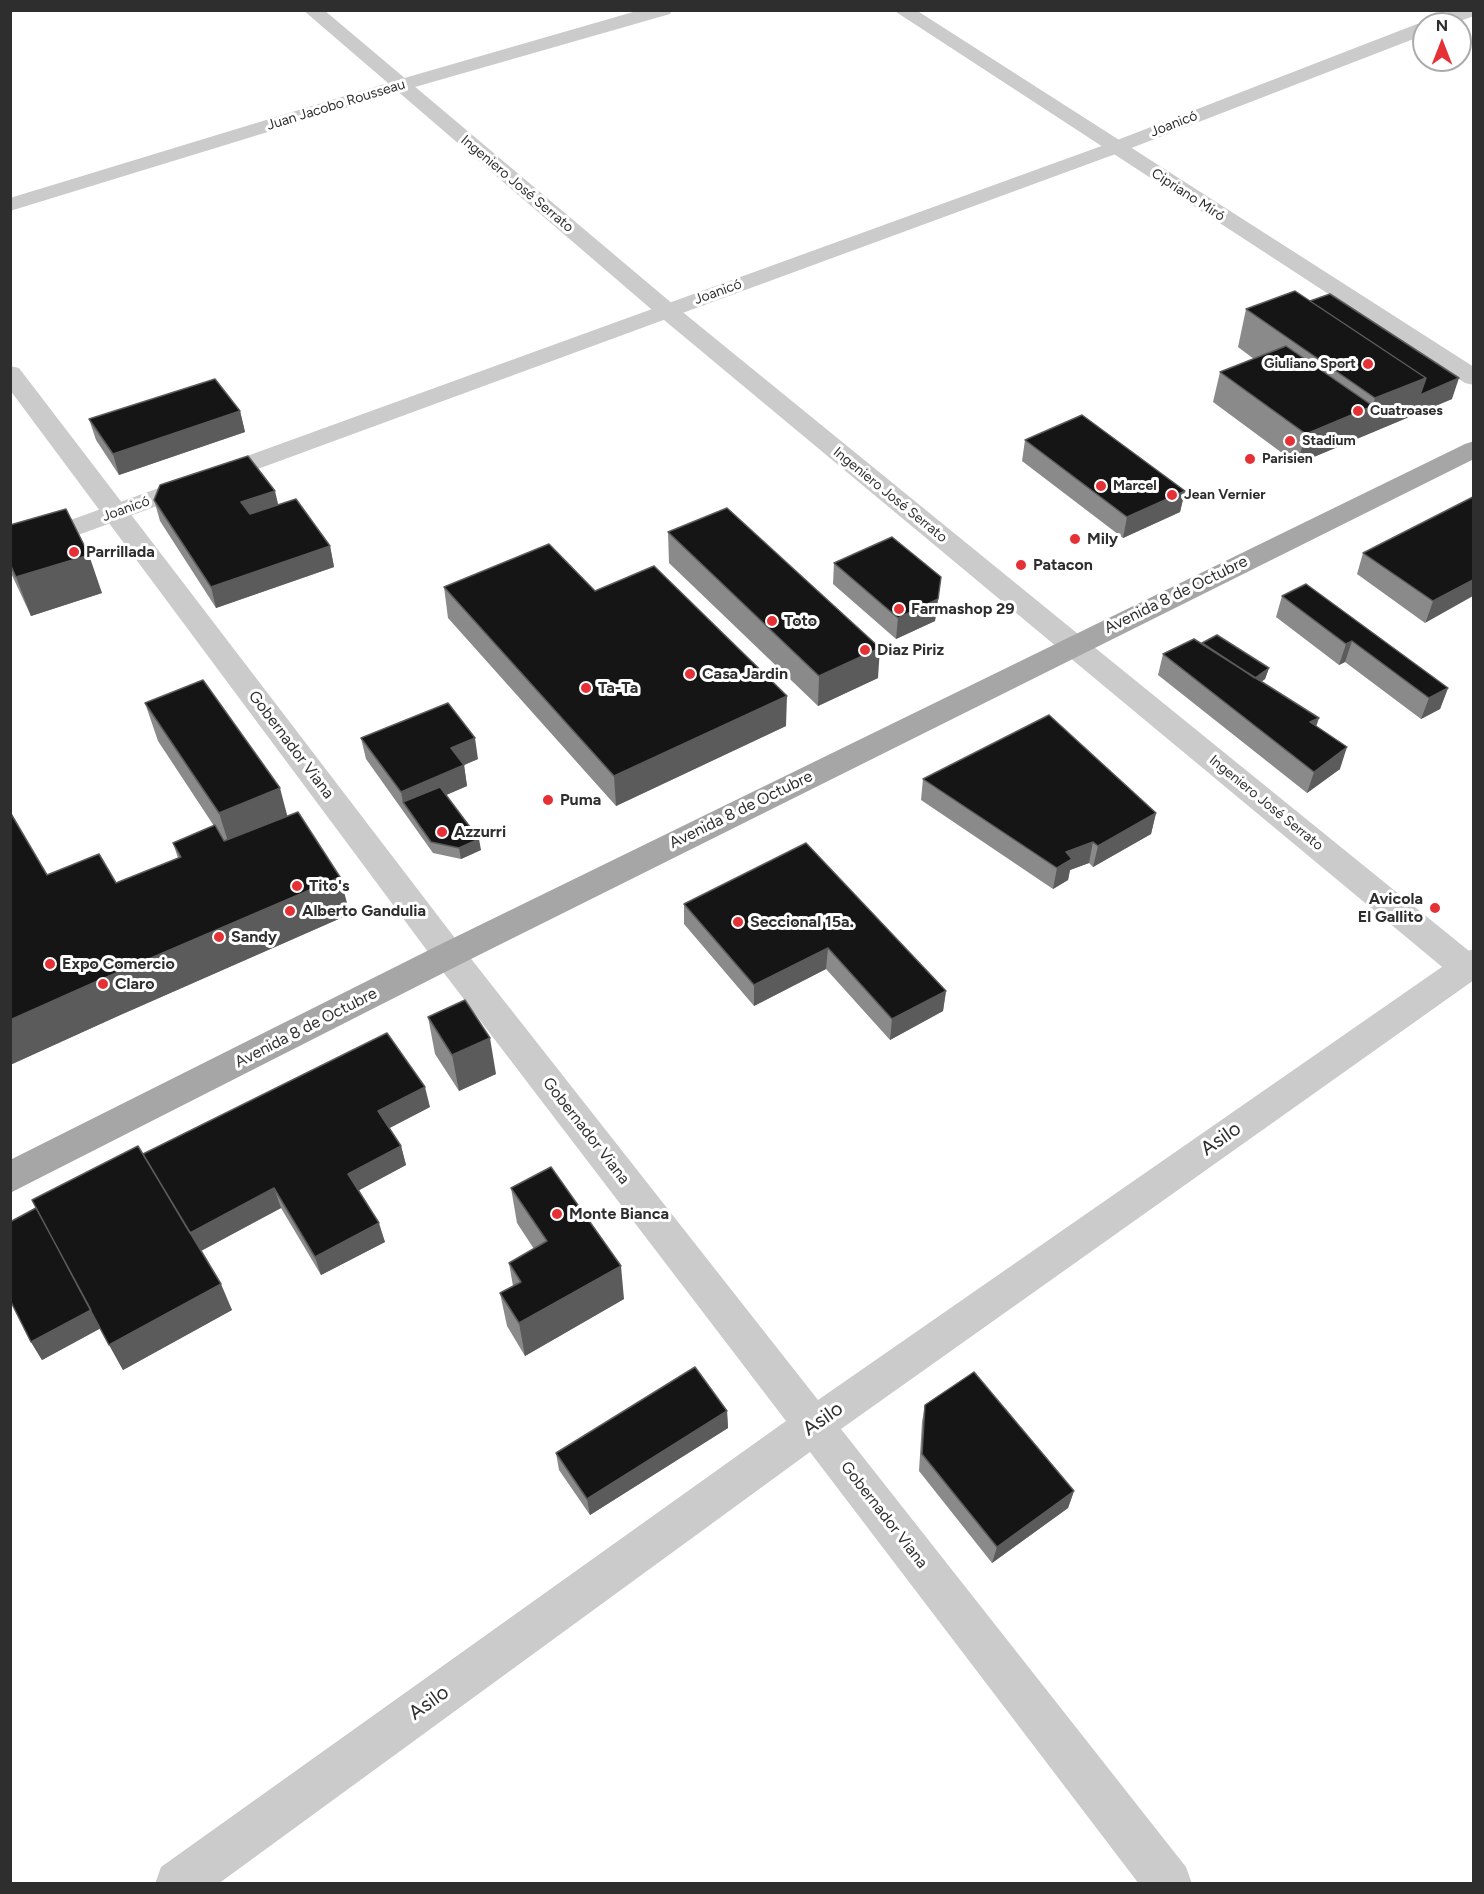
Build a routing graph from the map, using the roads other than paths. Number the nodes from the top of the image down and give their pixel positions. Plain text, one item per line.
1 (312, 10) edge
2 (663, 10) edge
3 (902, 10) edge
4 (1412, 33) edge
5 (400, 85) junction
6 (1114, 148) junction
7 (10, 205) edge
8 (666, 310) junction
9 (10, 373) edge
10 (1473, 378) edge
11 (1473, 449) edge
12 (115, 513) junction
13 (10, 552) edge
14 (1073, 645) junction
15 (449, 955) junction
16 (1471, 968) edge
17 (10, 1178) edge
18 (814, 1425) junction
19 (178, 1884) edge
20 (1169, 1884) edge

1 - 5 street, Ingeniero José Serrato
2 - 5 street, Juan Jacobo Rousseau
3 - 6 street, Cipriano Miró
4 - 6 street, Joanicó
5 - 7 street, Juan Jacobo Rousseau
5 - 8 street, Ingeniero José Serrato
6 - 8 street, Joanicó
6 - 10 street, Cipriano Miró
8 - 12 street, Joanicó
8 - 14 street, Ingeniero José Serrato
9 - 12 street, Gobernador Viana
11 - 14 main road, Avenida 8 de Octubre
12 - 13 street, Joanicó
12 - 15 street, Gobernador Viana
14 - 15 main road, Avenida 8 de Octubre
14 - 16 street, Ingeniero José Serrato
15 - 17 main road, Avenida 8 de Octubre
15 - 18 street, Gobernador Viana
16 - 18 street, Asilo
18 - 19 street, Asilo
18 - 20 street, Gobernador Viana

